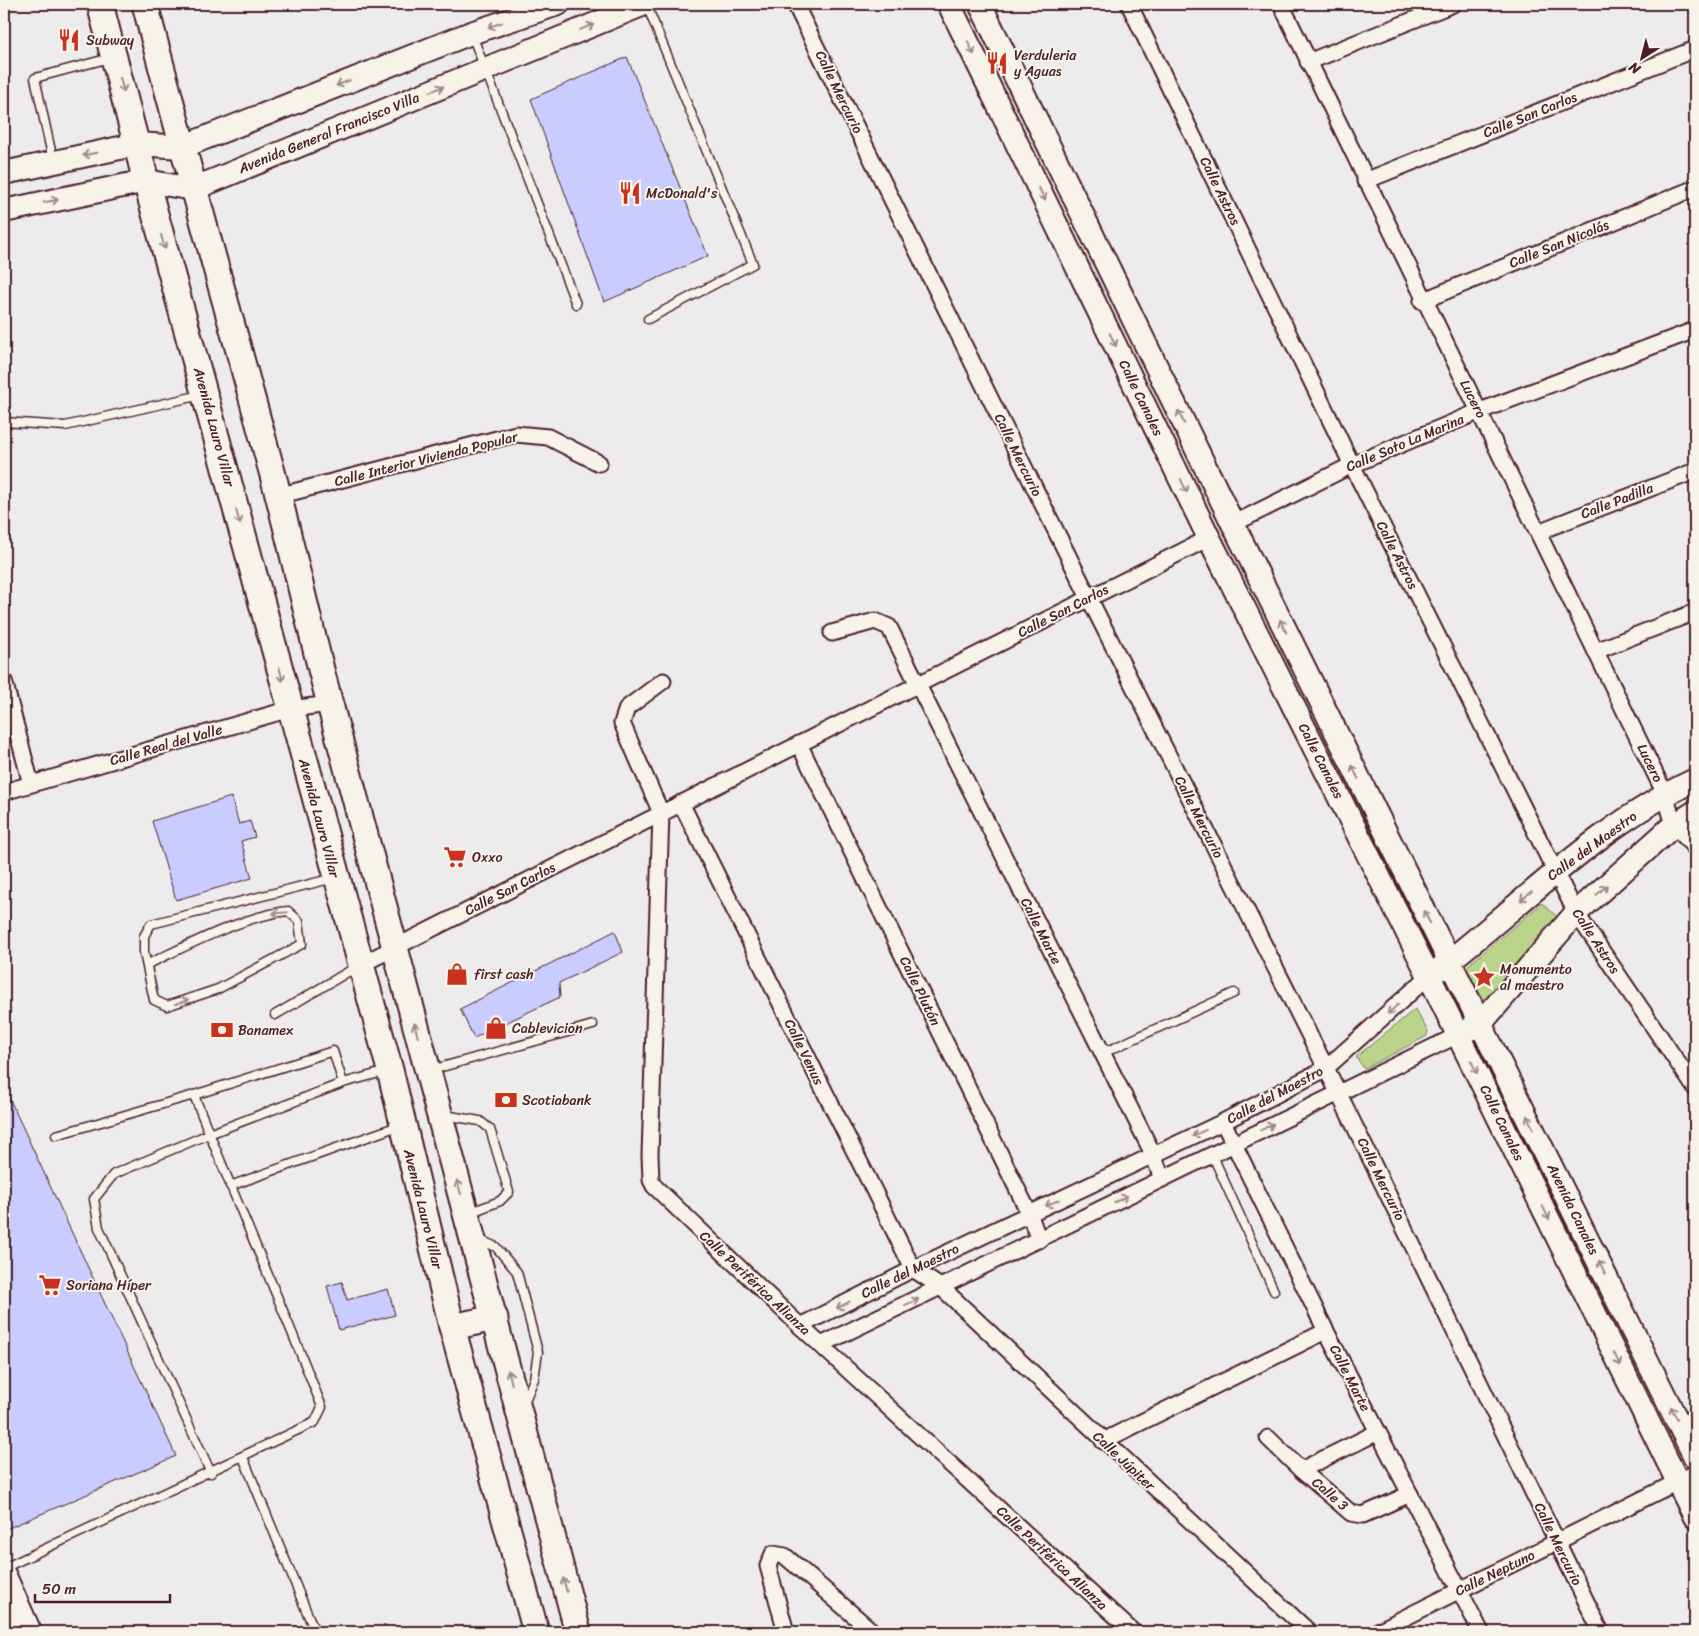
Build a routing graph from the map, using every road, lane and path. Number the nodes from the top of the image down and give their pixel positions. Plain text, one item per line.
1 (100, 4) edge
2 (145, 4) edge
3 (558, 4) edge
4 (645, 4) edge
5 (795, 4) edge
6 (950, 4) edge
7 (980, 4) edge
8 (1129, 4) edge
9 (1281, 4) edge
10 (1453, 4) edge
11 (471, 33) junction
12 (1695, 49) edge
13 (114, 57) junction
14 (1308, 62) junction
15 (486, 68) junction
16 (138, 144) junction
17 (182, 146) junction
18 (53, 162) junction
19 (4, 173) edge
20 (146, 181) junction
21 (1365, 181) junction
22 (1695, 188) edge
23 (193, 189) junction
24 (4, 211) edge
25 (1422, 300) junction
26 (576, 304) dead end
27 (648, 319) dead end
28 (1695, 330) edge
29 (205, 394) junction
30 (1480, 411) junction
31 (4, 422) edge
32 (599, 462) dead end
33 (1352, 465) junction
34 (1695, 471) edge
35 (278, 496) junction
36 (1233, 524) junction
37 (1538, 532) junction
38 (1209, 538) junction
39 (1089, 598) junction
40 (1695, 612) edge
41 (832, 633) dead end
42 (1596, 651) junction
43 (4, 681) edge
44 (663, 681) dead end
45 (917, 685) junction
46 (330, 704) junction
47 (290, 709) junction
48 (799, 744) junction
49 (1695, 780) edge
50 (31, 784) junction
51 (4, 792) edge
52 (1665, 794) junction
53 (680, 803) junction
54 (1695, 812) edge
55 (661, 813) junction
56 (1674, 825) junction
57 (1695, 848) edge
58 (1556, 870) junction
59 (336, 878) junction
60 (1576, 913) junction
61 (395, 947) junction
62 (1449, 961) junction
63 (148, 964) junction
64 (360, 964) junction
65 (1429, 976) junction
66 (1234, 993) dead end
67 (275, 1014) dead end
68 (1481, 1023) junction
69 (593, 1025) dead end
70 (1458, 1035) junction
71 (1103, 1053) junction
72 (1325, 1069) junction
73 (390, 1070) junction
74 (427, 1072) junction
75 (343, 1083) junction
76 (1695, 1088) edge
77 (1338, 1092) junction
78 (194, 1096) junction
79 (439, 1114) junction
80 (1223, 1122) junction
81 (403, 1124) junction
82 (209, 1134) junction
83 (56, 1135) dead end
84 (1234, 1143) junction
85 (1153, 1154) junction
86 (1212, 1154) junction
87 (1162, 1179) junction
88 (230, 1186) junction
89 (467, 1213) junction
90 (1029, 1214) junction
91 (473, 1237) junction
92 (1039, 1240) junction
93 (913, 1269) junction
94 (942, 1288) junction
95 (1274, 1291) dead end
96 (495, 1318) junction
97 (800, 1326) junction
98 (452, 1327) junction
99 (1326, 1331) junction
100 (821, 1345) junction
101 (520, 1414) junction
102 (1378, 1432) junction
103 (1268, 1438) dead end
104 (1103, 1441) junction
105 (243, 1457) junction
106 (1695, 1457) edge
107 (1302, 1470) junction
108 (211, 1473) junction
109 (1686, 1477) edge
110 (1410, 1494) junction
111 (1695, 1517) edge
112 (1557, 1542) junction
113 (4, 1568) edge
114 (4, 1574) edge
115 (1461, 1590) junction
116 (4, 1623) edge
117 (8, 1632) edge
118 (30, 1632) edge
119 (315, 1632) edge
120 (536, 1632) edge
121 (578, 1632) edge
122 (786, 1632) edge
123 (873, 1632) edge
124 (1131, 1632) edge
125 (1309, 1632) edge
126 (1376, 1632) edge
127 (1481, 1632) edge
128 (1601, 1632) edge

1 - 13 main road, Avenida Lauro Villar
2 - 17 main road
3 -> 11 main road
15 -> 4 main road, Avenida General Francisco Villa
4 - 27 lane
5 - 39 street, Calle Mercurio
6 -> 38 main road, Calle Canales
36 -> 7 main road, Calle Canales
8 - 33 street, Calle Astros
9 - 14 street, Lucero
10 - 14 street
11 - 15 lane
11 -> 17 main road
12 - 21 street, Calle San Carlos
13 -> 16 main road, Avenida Lauro Villar
13 - 18 lane
14 - 21 street, Lucero
23 -> 15 main road, Avenida General Francisco Villa
15 - 26 lane
16 - 17 main road
16 -> 18 main road
16 - 20 main road, Avenida Lauro Villar
17 - 23 main road
18 - 19 main road
20 - 23 main road
24 -> 20 main road
20 -> 29 main road, Avenida Lauro Villar
21 - 25 street, Lucero
22 - 25 street, Calle San Nicolás
23 - 35 main road
25 - 30 street, Lucero
28 - 30 street, Calle Soto La Marina
29 - 31 lane
29 -> 47 main road, Avenida Lauro Villar
30 - 33 street, Calle Soto La Marina
30 - 37 street, Lucero
32 - 35 street, Calle Interior Vivienda Popular
33 - 36 street, Calle Soto La Marina
33 - 58 street, Calle Astros
34 - 37 street, Calle Padilla
35 - 46 main road
36 - 38 main road
62 -> 36 main road, Calle Canales
37 - 42 street, Lucero
38 - 39 street, Calle San Carlos
38 - 65 main road, Calle Canales
39 - 45 street, Calle San Carlos
39 - 72 street, Calle Mercurio
40 - 42 street
41 - 45 street
42 - 52 street, Lucero
43 - 50 street
44 - 55 street
45 - 48 street, Calle San Carlos
45 - 71 street, Calle Marte
46 - 47 street, Calle Real del Valle
46 - 61 main road
47 - 50 street, Calle Real del Valle
47 - 59 main road, Avenida Lauro Villar
48 - 53 street, Calle San Carlos
48 - 90 street, Calle Plutón
49 - 52 main road, Calle del Maestro
50 - 51 street, Calle Real del Valle
52 - 56 street, Lucero
52 - 58 main road, Calle del Maestro
53 - 55 street, Calle San Carlos
53 - 93 street, Calle Venus
54 - 56 main road, Calle del Maestro
55 - 61 street, Calle San Carlos
55 - 97 street, Calle Periférica Alianza
56 - 57 street
60 -> 56 main road, Calle del Maestro
58 - 60 street, Calle Astros
58 -> 62 main road, Calle del Maestro
59 - 63 lane
59 - 64 main road, Avenida Lauro Villar
60 - 68 main road, Calle del Maestro
60 - 76 street, Calle Astros
61 - 64 street, Calle San Carlos
74 -> 61 main road
62 - 65 main road, Calle del Maestro
62 - 68 main road, Avenida Canales
63 -> 63 lane
64 - 67 lane
64 - 73 main road, Avenida Lauro Villar
65 - 70 main road, Calle Canales
65 -> 72 street, Calle del Maestro
66 - 71 lane
68 - 70 main road, Calle del Maestro
106 -> 68 main road, Avenida Canales
69 - 74 lane
70 - 77 street, Calle del Maestro
70 -> 109 main road, Calle Canales
71 - 85 street, Calle Marte
72 - 77 street, Calle Mercurio
72 - 80 street, Calle del Maestro
73 - 75 lane
73 - 81 main road, Avenida Lauro Villar
74 - 79 main road
75 - 78 lane
75 - 82 lane
84 -> 77 street, Calle del Maestro
77 - 112 street, Calle Mercurio
78 - 82 lane
78 - 83 lane
89 -> 79 main road
79 - 89 lane
80 - 84 street, Calle Marte
80 -> 85 street, Calle del Maestro
81 - 88 lane
81 - 98 main road, Avenida Lauro Villar
82 - 88 lane
82 - 108 lane
84 - 86 street, Calle del Maestro
84 - 99 street, Calle Marte
85 - 87 street, Calle Marte
85 -> 90 street, Calle del Maestro
86 - 87 street, Calle del Maestro
86 - 95 lane
92 -> 87 street, Calle del Maestro
88 - 105 lane
89 - 91 main road
90 - 92 street, Calle Plutón
90 - 93 street, Calle del Maestro
91 - 96 main road
91 - 101 lane
92 - 94 street, Calle del Maestro
93 - 94 street
93 -> 97 street, Calle del Maestro
100 -> 94 street, Calle del Maestro
94 - 104 street, Calle Júpiter
96 - 98 main road
101 -> 96 main road
97 - 100 street, Calle Periférica Alianza
98 - 120 main road, Avenida Lauro Villar
99 - 102 street, Calle Marte
99 - 104 street
100 - 124 street, Calle Periférica Alianza
121 -> 101 main road
102 - 107 street, Calle 3
102 - 110 street, Calle Marte
103 - 107 street
104 - 125 street, Calle Júpiter
105 - 108 lane
105 - 119 lane
107 - 110 street, Calle 3
108 - 113 lane
109 - 111 main road, Calle Canales
109 - 112 street, Calle Neptuno
110 - 115 street, Calle Marte
112 - 115 street, Calle Neptuno
112 - 128 street, Calle Mercurio
114 - 118 main road
115 - 126 street, Calle Neptuno
115 - 127 street, Calle Marte
116 - 117 main road
122 - 123 street

